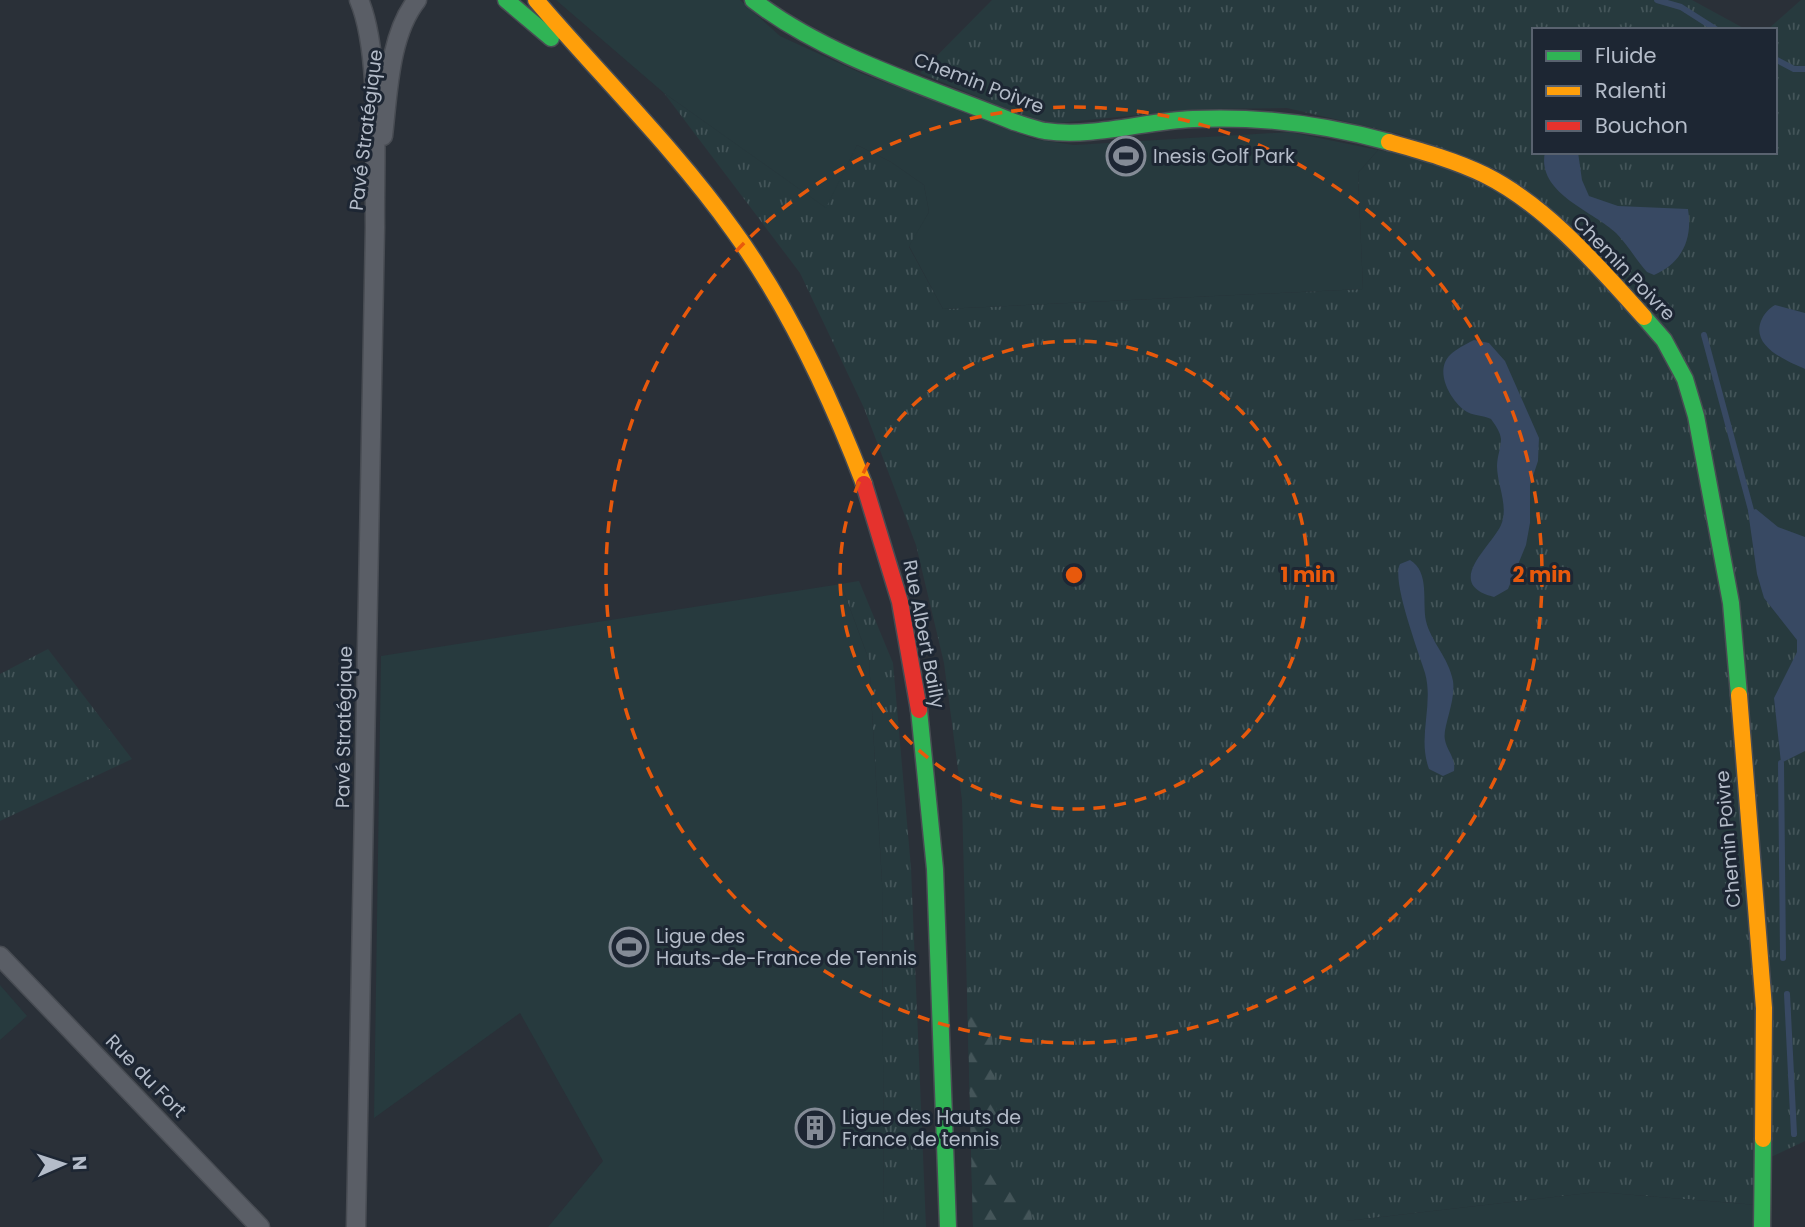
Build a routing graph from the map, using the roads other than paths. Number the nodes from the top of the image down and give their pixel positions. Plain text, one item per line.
1 (359, 0) edge
2 (417, 0) edge
3 (506, 0) edge
4 (536, 0) edge
5 (753, 0) edge
6 (639, 119) junction
7 (375, 227) junction
8 (0, 956) edge
9 (260, 1227) edge
10 (356, 1227) edge
11 (948, 1227) edge
12 (1762, 1227) edge

1 - 7 street, Pavé Stratégique
2 - 7 street, Pavé Stratégique
3 - 6 street, Rue Albert Bailly
4 - 6 street, Rue Albert Bailly
5 - 12 street, Chemin Poivre
6 - 11 street, Rue Albert Bailly
7 - 10 street, Pavé Stratégique
8 - 9 street, Rue du Fort

